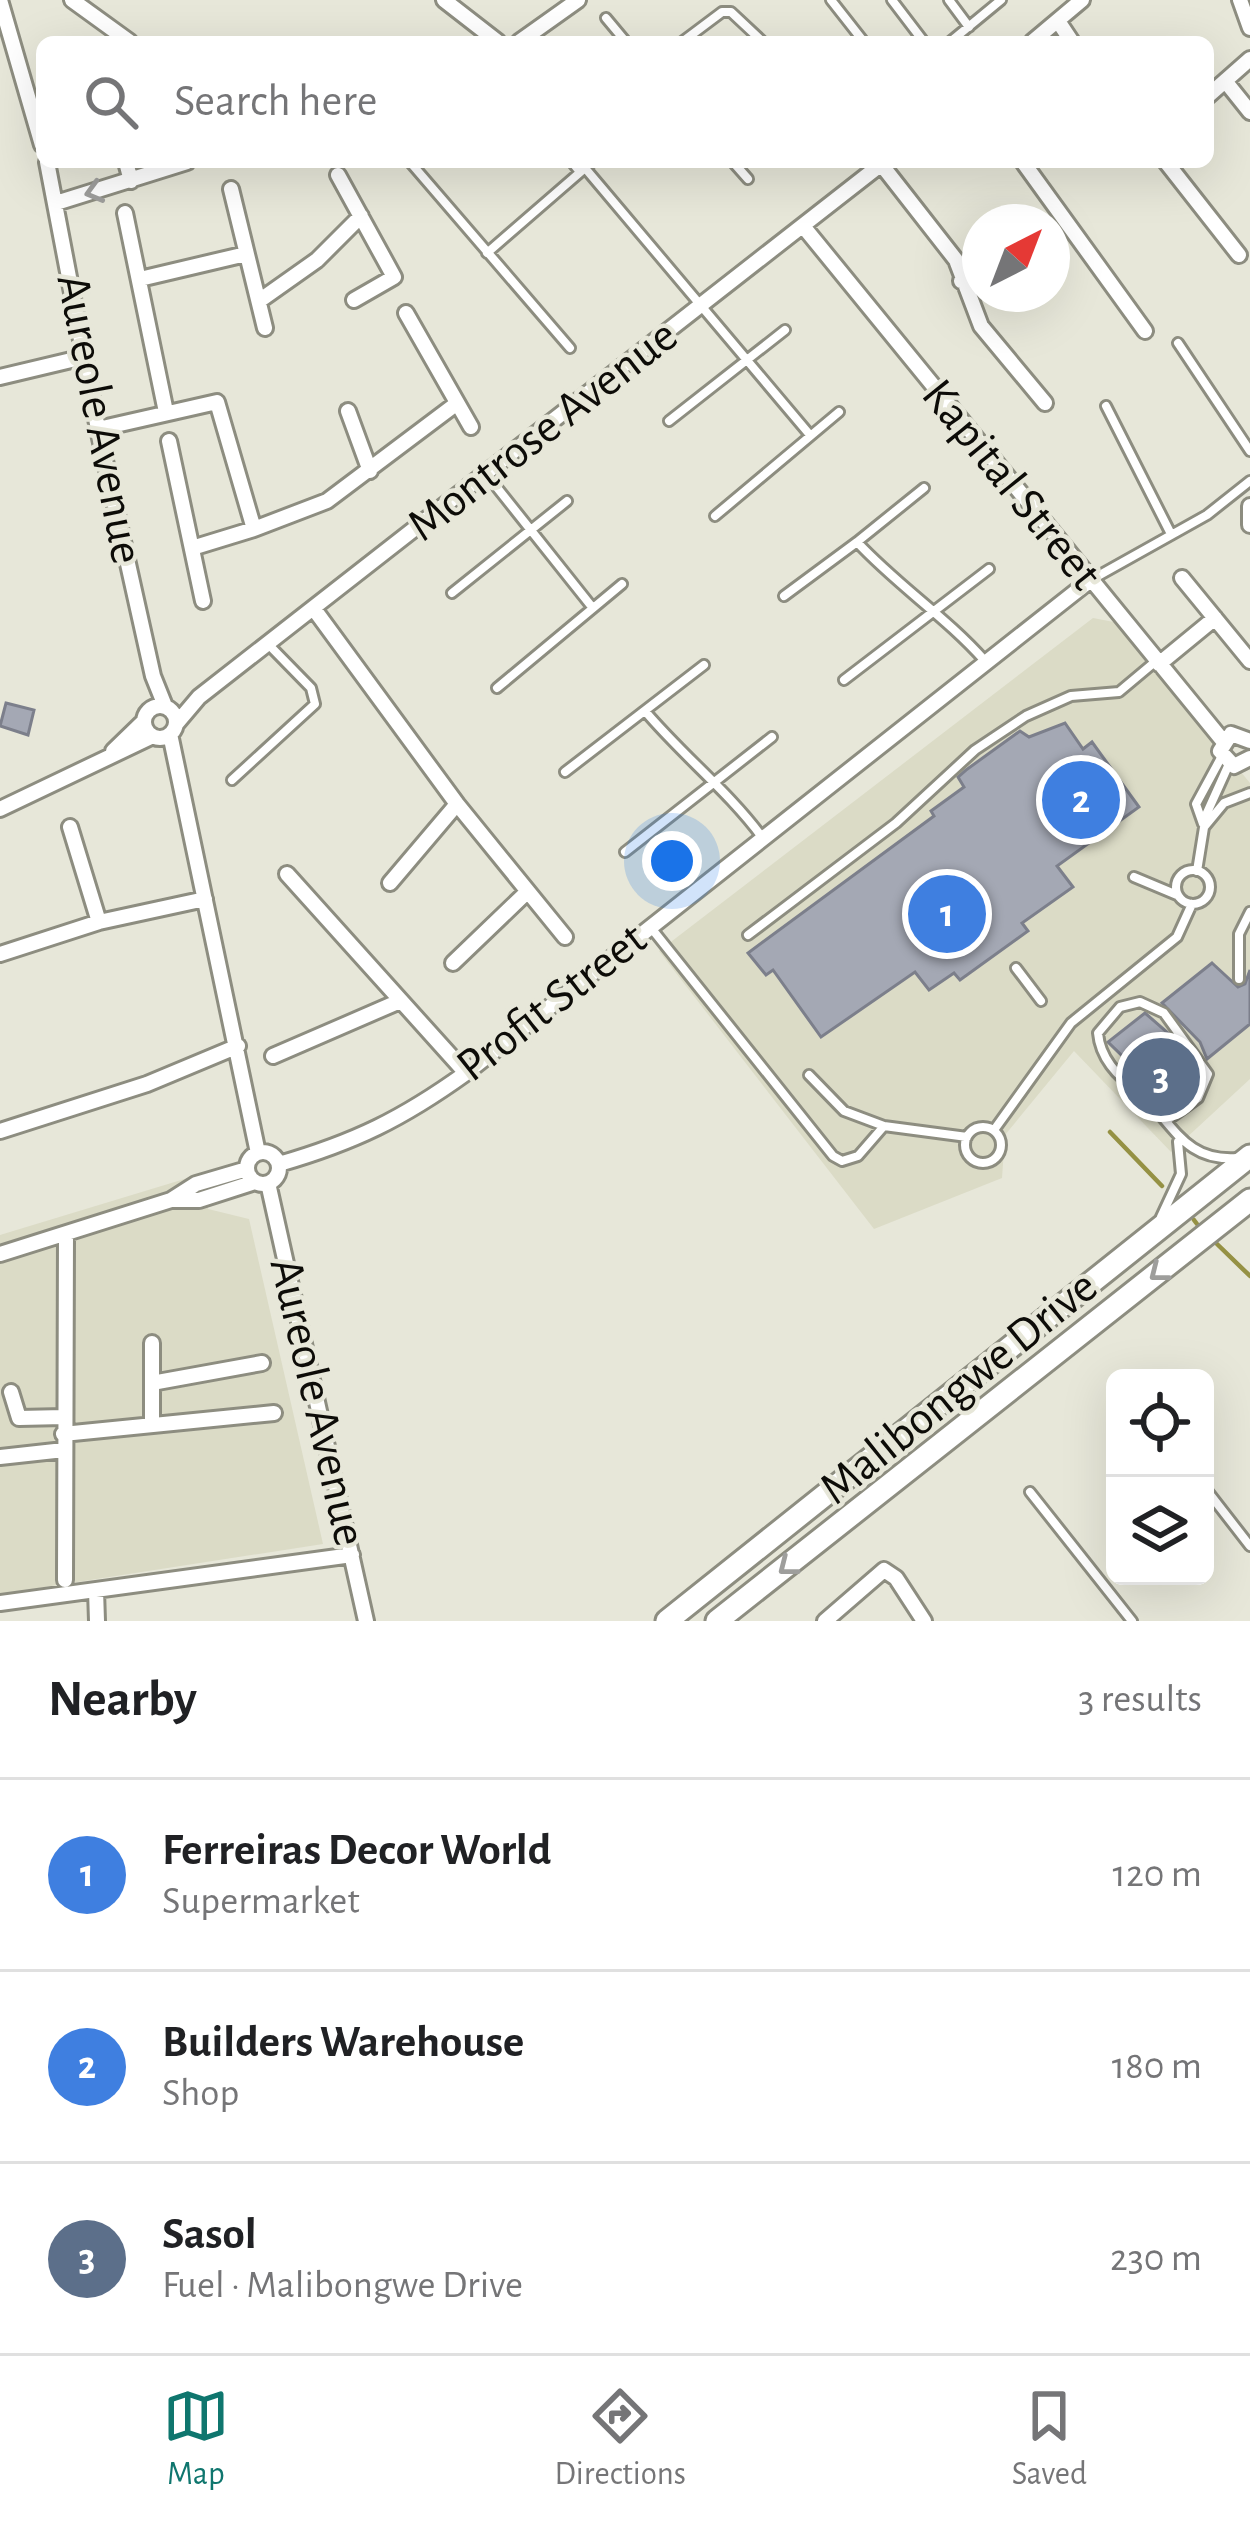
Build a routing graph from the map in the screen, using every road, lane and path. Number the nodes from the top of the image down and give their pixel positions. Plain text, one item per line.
1 (0, 0) edge
2 (72, 0) edge
3 (443, 0) edge
4 (832, 0) edge
5 (892, 0) edge
6 (949, 0) edge
7 (1001, 0) edge
8 (1082, 0) edge
9 (1240, 0) edge
10 (575, 1) edge
11 (606, 18) dead end
12 (1058, 21) junction
13 (969, 27) junction
14 (1250, 28) edge
15 (122, 36) edge
16 (490, 36) edge
17 (527, 36) edge
18 (621, 36) edge
19 (690, 36) edge
20 (757, 36) edge
21 (859, 36) edge
22 (919, 36) edge
23 (958, 36) edge
24 (1039, 36) edge
25 (1068, 36) edge
26 (1250, 59) edge
27 (1226, 82) junction
28 (1214, 91) edge
29 (1250, 112) edge
30 (36, 124) edge
31 (52, 168) edge
32 (128, 168) edge
33 (169, 168) edge
34 (415, 168) edge
35 (586, 168) edge
36 (738, 168) edge
37 (876, 168) edge
38 (886, 168) edge
39 (1027, 168) edge
40 (1171, 168) edge
41 (338, 175) dead end
42 (748, 179) dead end
43 (131, 181) junction
44 (231, 189) dead end
45 (56, 203) junction
46 (125, 213) dead end
47 (361, 216) junction
48 (803, 226) junction
49 (1070, 235) edge
50 (1073, 236) junction
51 (487, 253) junction
52 (246, 254) junction
53 (1239, 255) dead end
54 (140, 279) junction
55 (961, 280) joint
56 (354, 299) dead end
57 (259, 302) junction
58 (704, 305) junction
59 (406, 313) dead end
60 (266, 328) dead end
61 (785, 329) dead end
62 (1145, 331) dead end
63 (1178, 343) dead end
64 (570, 348) dead end
65 (84, 357) junction
66 (748, 358) junction
67 (0, 377) edge
68 (1046, 403) dead end
69 (456, 404) junction
70 (1106, 406) dead end
71 (348, 411) dead end
72 (166, 412) junction
73 (839, 412) dead end
74 (669, 421) dead end
75 (471, 427) dead end
76 (98, 429) junction
77 (810, 435) junction
78 (169, 441) dead end
79 (1250, 451) edge
80 (370, 471) junction
81 (487, 476) junction
82 (1250, 481) edge
83 (924, 488) dead end
84 (567, 501) dead end
85 (1250, 506) edge
86 (715, 516) dead end
87 (1250, 525) edge
88 (254, 529) junction
89 (530, 530) junction
90 (1172, 534) junction
91 (857, 542) junction
92 (192, 548) junction
93 (989, 568) dead end
94 (1182, 578) dead end
95 (1088, 582) junction
96 (622, 584) dead end
97 (452, 593) dead end
98 (784, 596) dead end
99 (203, 601) dead end
100 (592, 607) junction
101 (314, 609) junction
102 (934, 610) junction
103 (1215, 618) junction
104 (268, 644) junction
105 (985, 662) junction
106 (1157, 662) junction
107 (1250, 662) edge
108 (704, 664) dead end
109 (844, 680) dead end
110 (497, 688) dead end
111 (646, 711) junction
112 (162, 722) junction
113 (772, 737) dead end
114 (1250, 741) edge
115 (1236, 759) edge
116 (565, 772) dead end
117 (232, 780) dead end
118 (714, 782) junction
119 (1250, 793) edge
120 (458, 804) junction
121 (0, 809) edge
122 (1204, 826) junction
123 (70, 827) dead end
124 (766, 841) junction
125 (625, 852) dead end
126 (1197, 871) junction
127 (287, 874) dead end
128 (1134, 877) dead end
129 (390, 883) dead end
130 (527, 892) junction
131 (1178, 896) junction
132 (205, 899) junction
133 (1192, 904) junction
134 (1250, 912) edge
135 (99, 922) junction
136 (649, 926) junction
137 (748, 935) dead end
138 (565, 937) dead end
139 (0, 954) edge
140 (453, 963) dead end
141 (1016, 968) dead end
142 (1239, 979) dead end
143 (400, 1001) junction
144 (1041, 1001) dead end
145 (238, 1046) junction
146 (273, 1056) dead end
147 (466, 1073) junction
148 (809, 1076) dead end
149 (1137, 1089) dead end
150 (1153, 1106) dead end
151 (1166, 1121) junction
152 (884, 1126) junction
153 (994, 1130) junction
154 (0, 1131) edge
155 (968, 1137) junction
156 (1178, 1140) junction
157 (258, 1153) junction
158 (1250, 1155) edge
159 (279, 1164) junction
160 (257, 1178) junction
161 (1250, 1200) edge
162 (66, 1234) junction
163 (1146, 1238) junction
164 (0, 1254) edge
165 (152, 1343) dead end
166 (262, 1363) dead end
167 (152, 1383) junction
168 (10, 1392) dead end
169 (274, 1413) dead end
170 (64, 1417) junction
171 (152, 1425) junction
172 (63, 1442) junction
173 (0, 1457) edge
174 (1030, 1492) dead end
175 (1214, 1500) edge
176 (1250, 1546) edge
177 (352, 1555) junction
178 (65, 1580) dead end
179 (96, 1590) junction
180 (0, 1603) edge
181 (97, 1621) edge
182 (366, 1621) edge
183 (667, 1621) edge
184 (717, 1621) edge
185 (825, 1621) edge
186 (924, 1621) edge
187 (1132, 1621) edge

1 - 30 street
2 - 15 street
3 - 16 street
4 - 21 lane
5 - 22 lane
6 - 13 lane
7 - 13 lane
8 - 12 street
9 - 14 street
10 - 17 street
11 - 18 lane
12 - 24 street
12 - 25 street
13 - 23 lane
19 - 20 lane
26 - 27 street
27 - 28 street
27 - 29 street
31 - 45 street, Aureole Avenue
32 - 43 street
33 - 43 street
34 - 51 lane
35 - 51 lane
35 - 58 lane
36 - 42 lane
37 - 48 street, Montrose Avenue
38 - 55 street
39 - 50 street
40 - 53 street
41 - 47 street
43 -> 45 street
44 - 52 street
45 - 65 street, Aureole Avenue
46 - 54 street
47 - 56 street
47 - 57 street
48 - 58 street, Montrose Avenue
48 - 95 street, Kapital Street
49 - 50 street
50 - 62 street
51 - 64 lane
52 - 54 street
52 - 57 street
54 - 72 street
55 - 68 street
57 - 60 street
58 - 66 lane
58 - 81 street, Montrose Avenue
59 - 69 street
61 - 66 lane
63 - 79 lane
65 - 67 street
65 - 76 street, Aureole Avenue
66 - 74 lane
66 - 77 lane
69 - 75 street
69 - 80 street
70 - 90 lane
71 - 80 street
72 - 76 street
72 - 88 street
73 - 77 lane
76 - 112 street, Aureole Avenue
77 - 86 lane
78 - 92 street
80 - 88 street
81 - 89 lane
81 - 101 street, Montrose Avenue
82 - 90 lane
83 - 91 lane
84 - 89 lane
85 - 87 street
88 - 92 street
89 - 97 lane
89 - 100 lane
90 - 95 lane
91 - 98 lane
91 - 102 lane
92 - 99 street
93 - 102 lane
94 - 103 street
95 - 105 street, Profit Street
95 - 106 street, Kapital Street
96 - 100 lane
100 - 110 lane
101 - 104 street, Montrose Avenue
101 - 120 street
102 - 105 lane
102 - 109 lane
103 - 106 street
103 - 107 street
104 - 112 street, Montrose Avenue
104 - 117 lane
105 - 124 street, Profit Street
106 - 115 street, Kapital Street
106 - 137 lane
108 - 111 lane
111 - 116 lane
111 - 118 lane
112 - 121 street, Montrose Avenue
112 - 132 street, Aureole Avenue
113 - 118 lane
114 - 115 street
115 - 122 lane
118 - 124 lane
118 - 125 lane
119 - 122 lane
120 - 129 street
120 - 130 street
122 - 126 lane
123 - 135 street
124 - 136 street, Profit Street
126 - 131 lane
126 - 133 lane
127 - 143 street
128 - 131 lane
130 - 138 street
130 - 140 street
131 - 133 lane
132 - 135 street
132 - 145 street, Aureole Avenue
133 - 153 lane
134 - 142 lane
135 - 139 street
136 - 147 street, Profit Street
136 - 152 lane
141 - 144 lane
143 - 146 street
143 - 147 street
145 - 154 street
145 - 157 street, Aureole Avenue
147 - 159 street, Profit Street
148 - 152 lane
149 - 151 lane
150 - 151 lane
151 - 156 lane
152 - 155 lane
153 - 155 lane
153 - 155 lane
156 - 158 lane
156 - 163 lane
157 - 159 street
157 - 160 street
158 - 163 main road, Malibongwe Drive
159 - 160 street
160 - 162 street
160 - 177 street, Aureole Avenue
161 -> 184 main road, Malibongwe Drive
162 - 164 street
162 - 170 street
163 - 183 main road, Malibongwe Drive
165 - 167 street
166 - 167 street
167 - 171 street
168 - 170 street
169 - 171 street
170 - 172 street
171 - 172 street
172 - 173 street
172 - 178 street
174 - 187 lane
175 - 176 lane
177 - 179 street
177 - 182 street, Aureole Avenue
179 - 180 street
179 - 181 street
185 - 186 street

